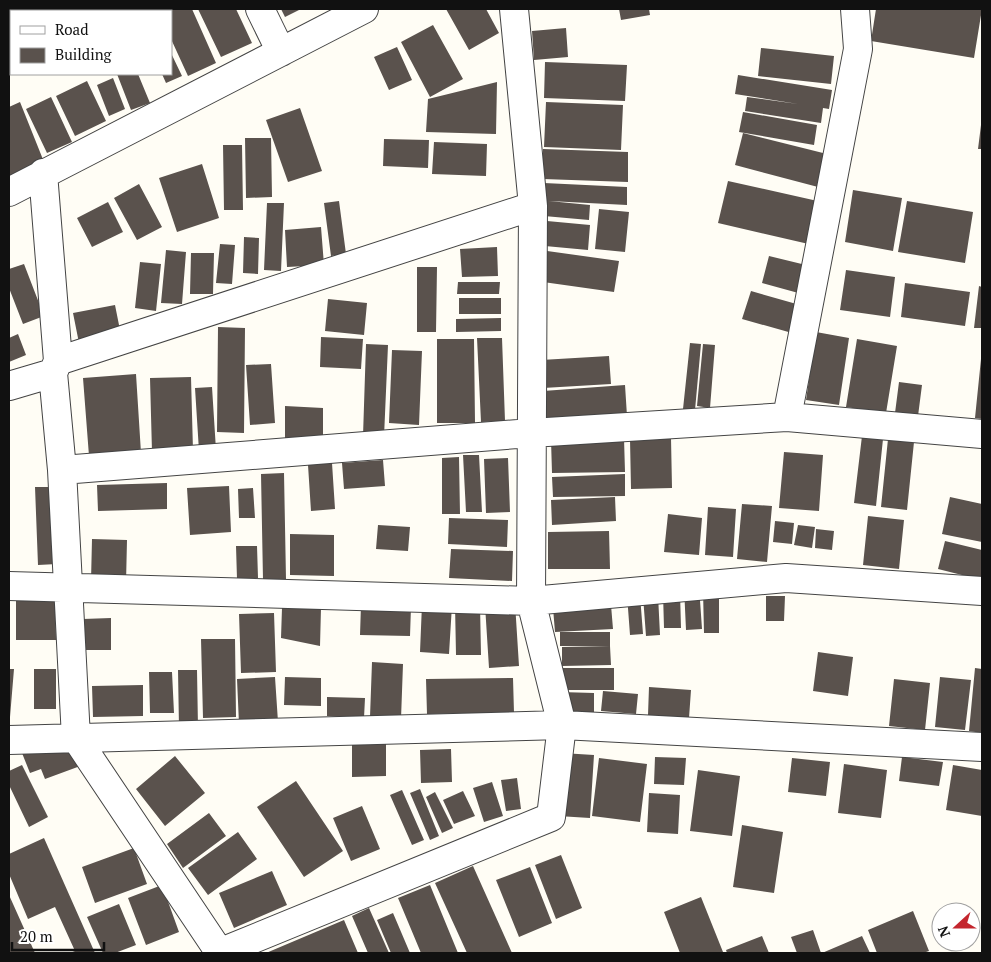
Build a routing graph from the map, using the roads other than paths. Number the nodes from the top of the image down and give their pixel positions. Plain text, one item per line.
1 (260, 9) edge
2 (364, 9) edge
3 (514, 9) edge
4 (855, 9) edge
5 (281, 52) junction
6 (43, 173) junction
7 (9, 192) edge
8 (533, 206) junction
9 (56, 367) junction
10 (9, 386) edge
11 (787, 417) junction
12 (531, 433) junction
13 (982, 434) edge
14 (62, 470) junction
15 (9, 586) edge
16 (67, 587) junction
17 (982, 591) edge
18 (531, 601) junction
19 (562, 725) junction
20 (76, 738) junction
21 (9, 740) edge
22 (982, 746) edge
23 (220, 953) edge

1 - 5 street
2 - 5 street
3 - 8 street
4 - 11 street
5 - 6 street
6 - 7 street
6 - 9 street
8 - 9 street
8 - 12 street
9 - 10 street
9 - 14 street
11 - 12 street
11 - 13 street
12 - 14 street
12 - 18 street
14 - 16 street
15 - 16 street
16 - 18 street
16 - 20 street
17 - 18 street
18 - 19 street
19 - 20 street
19 - 22 street
19 - 23 street
20 - 21 street
20 - 23 street

